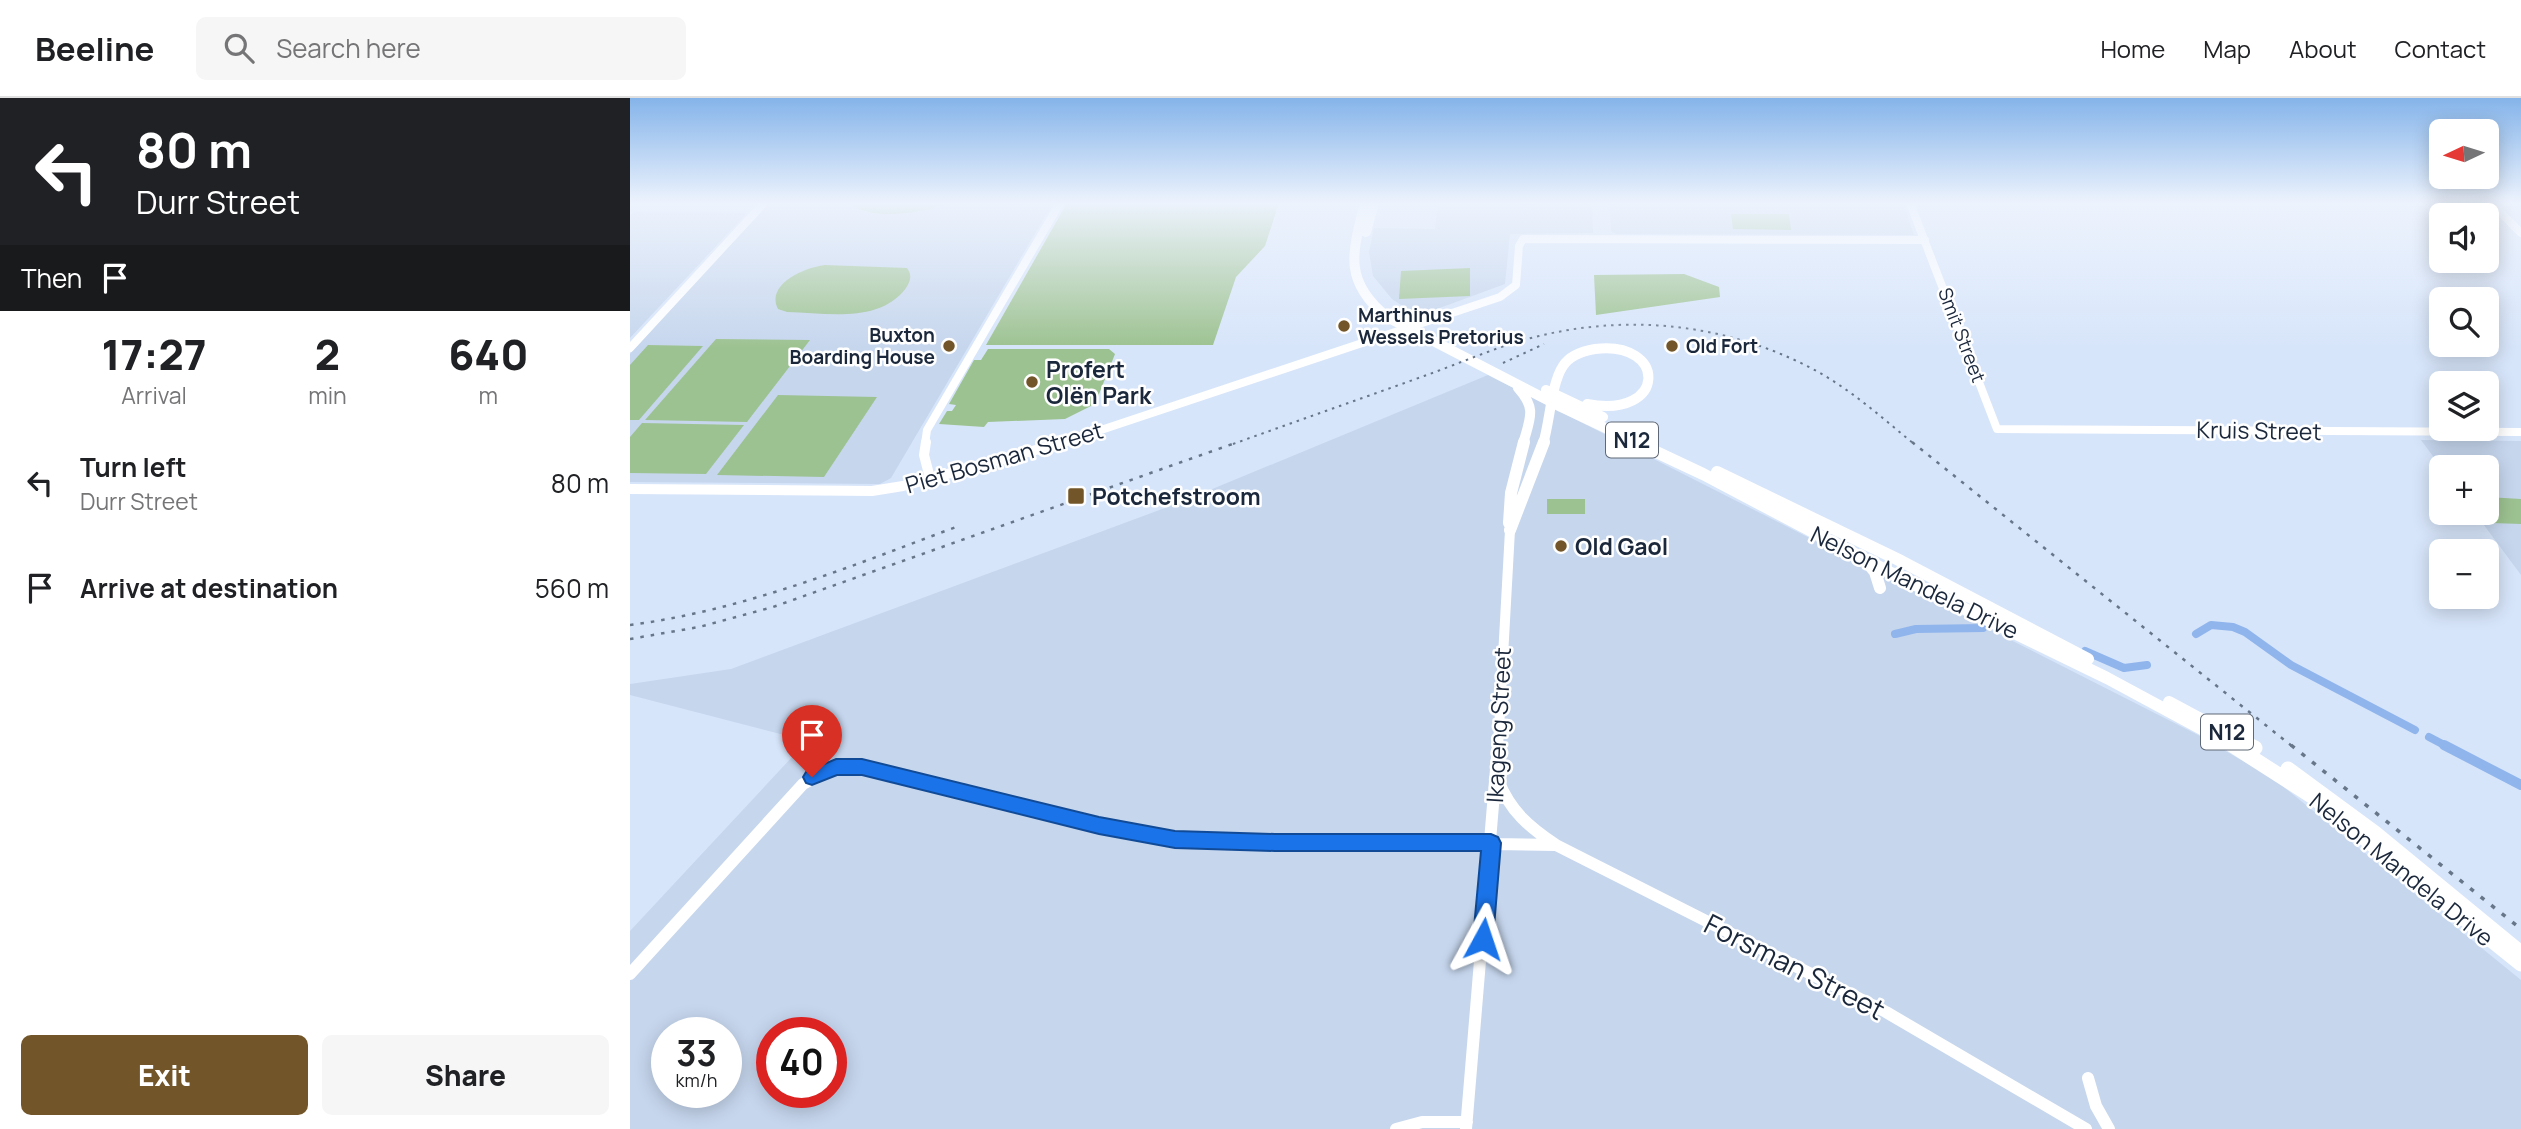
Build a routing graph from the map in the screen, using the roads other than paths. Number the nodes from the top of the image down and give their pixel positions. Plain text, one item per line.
1 (720, 251) edge
2 (1032, 251) edge
3 (1354, 251) edge
4 (1363, 251) edge
5 (1519, 251) edge
6 (1929, 251) edge
7 (1378, 307) junction
8 (630, 348) edge
9 (1505, 374) junction
10 (1546, 394) joint
11 (1561, 400) junction
12 (1997, 429) joint
13 (2521, 432) edge
14 (930, 478) junction
15 (630, 489) edge
16 (1510, 530) junction
17 (1864, 559) junction
18 (1880, 589) dead end
19 (1496, 776) junction
20 (1491, 843) junction
21 (1556, 845) junction
22 (2521, 953) edge
23 (2521, 964) edge
24 (630, 974) edge
25 (2088, 1078) dead end
26 (1466, 1125) edge
27 (1396, 1129) edge
28 (2086, 1129) edge
29 (2109, 1129) edge

1 - 8 street
2 - 14 street
3 - 7 highway, Nelson Mandela Drive / N12
4 - 7 highway, Nelson Mandela Drive / N12
5 - 14 street, Piet Bosman Street
6 - 12 street, Smit Street
7 - 9 highway, Nelson Mandela Drive / N12
9 - 10 highway, Nelson Mandela Drive / N12
9 - 16 highway
10 - 11 highway, Nelson Mandela Drive / N12
11 - 16 highway
11 - 17 highway, Nelson Mandela Drive / N12
11 - 22 highway, Nelson Mandela Drive / N12
12 - 13 street, Kruis Street
14 - 15 street, Piet Bosman Street
16 - 19 street, Ikageng Street
17 - 18 highway
17 - 23 highway, Nelson Mandela Drive / N12
19 - 20 street, Ikageng Street
19 - 21 street
20 - 21 street, Forsman Street
20 - 24 street, Forsman Street
20 - 26 street, Ikageng Street
21 - 28 street, Forsman Street
25 - 29 street
26 - 27 street

